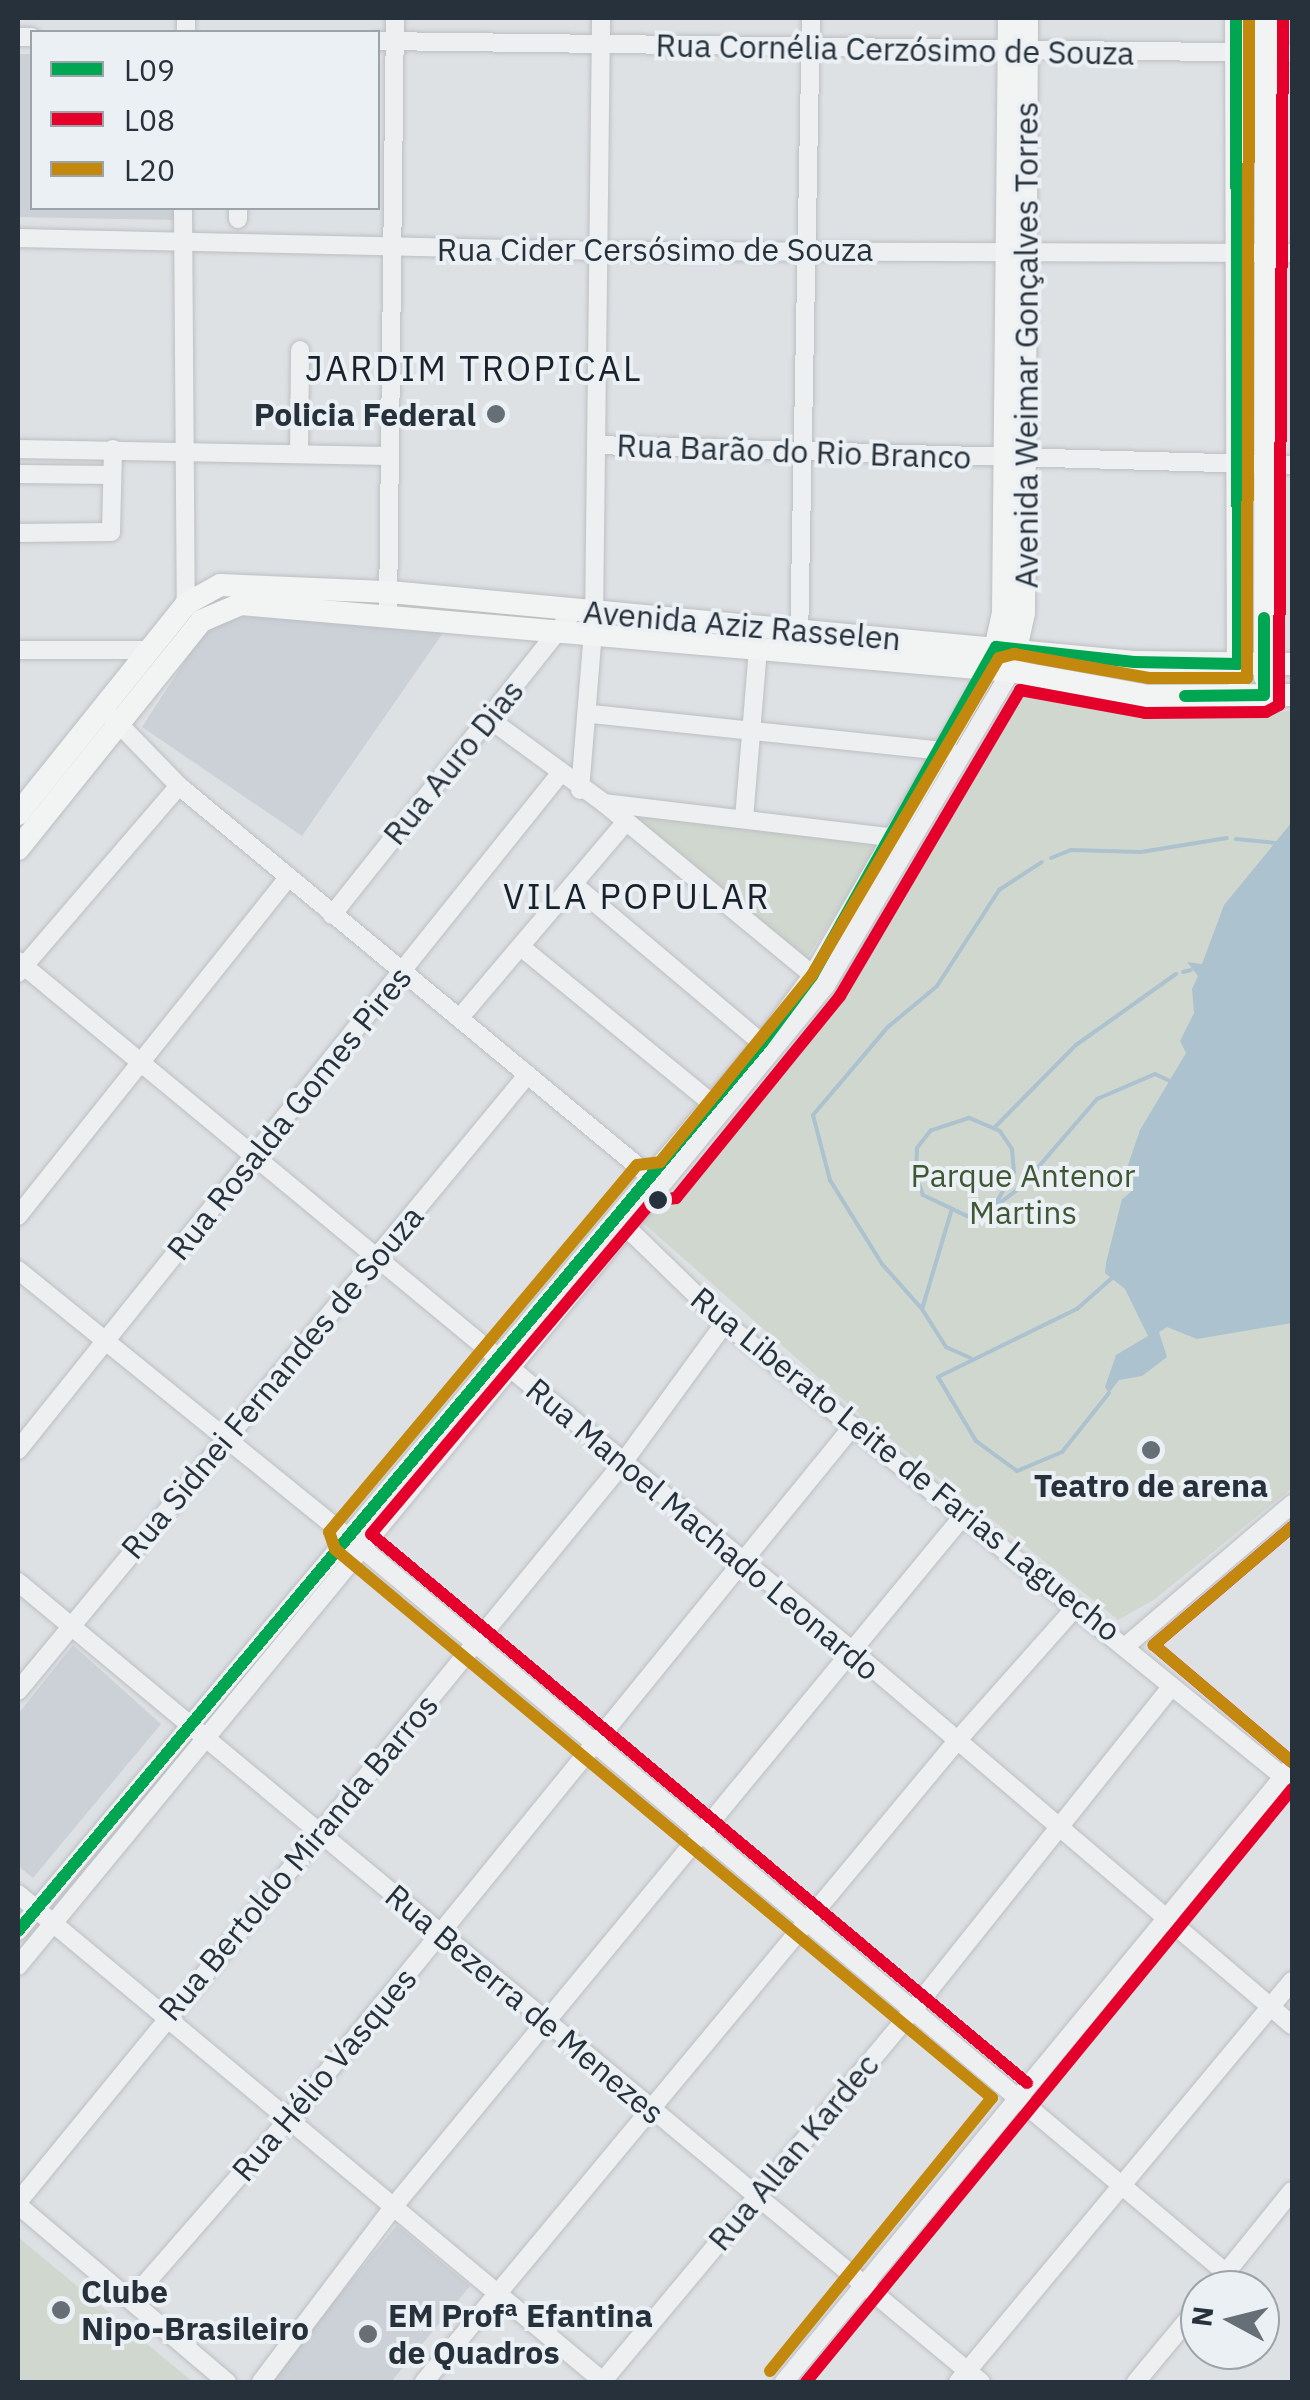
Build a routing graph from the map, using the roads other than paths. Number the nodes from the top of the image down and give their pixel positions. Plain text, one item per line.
1 (396, 18) edge
2 (601, 18) edge
3 (811, 18) edge
4 (1009, 18) edge
5 (1027, 18) edge
6 (1236, 18) edge
7 (1266, 18) edge
8 (386, 41) edge
9 (601, 44) junction
10 (810, 51) junction
11 (1018, 52) junction
12 (1236, 52) junction
13 (1266, 52) junction
14 (1292, 53) edge
15 (386, 106) edge
16 (183, 210) edge
17 (18, 238) edge
18 (183, 241) junction
19 (390, 248) junction
20 (804, 249) junction
21 (1017, 251) junction
22 (598, 252) junction
23 (1236, 253) junction
24 (1265, 253) junction
25 (1292, 253) edge
26 (300, 350) dead end
27 (596, 444) junction
28 (18, 449) edge
29 (113, 449) junction
30 (182, 449) junction
31 (802, 451) junction
32 (299, 453) junction
33 (389, 456) junction
34 (1017, 458) junction
35 (1238, 465) junction
36 (1263, 465) junction
37 (1292, 466) edge
38 (18, 474) edge
39 (112, 475) junction
40 (18, 534) edge
41 (190, 600) junction
42 (389, 603) junction
43 (589, 619) junction
44 (560, 629) junction
45 (798, 642) junction
46 (758, 649) junction
47 (18, 650) edge
48 (95, 650) junction
49 (148, 650) junction
50 (1004, 659) junction
51 (1238, 664) junction
52 (1264, 664) junction
53 (1292, 664) edge
54 (122, 682) junction
55 (1264, 695) junction
56 (1292, 695) edge
57 (1238, 696) junction
58 (591, 714) junction
59 (110, 716) junction
60 (488, 718) junction
61 (754, 732) junction
62 (943, 749) junction
63 (961, 755) junction
64 (558, 775) junction
65 (179, 786) junction
66 (580, 790) junction
67 (604, 803) junction
68 (23, 819) edge
69 (744, 819) junction
70 (622, 825) junction
71 (902, 838) junction
72 (18, 849) edge
73 (289, 877) junction
74 (573, 884) junction
75 (332, 915) junction
76 (521, 946) junction
77 (20, 967) edge
78 (402, 973) junction
79 (819, 980) junction
80 (462, 1016) junction
81 (762, 1043) junction
82 (142, 1065) junction
83 (528, 1074) junction
84 (709, 1101) junction
85 (252, 1156) junction
86 (656, 1181) junction
87 (18, 1216) edge
88 (622, 1223) junction
89 (374, 1260) junction
90 (18, 1270) edge
91 (725, 1323) junction
92 (103, 1344) junction
93 (504, 1364) junction
94 (854, 1426) junction
95 (226, 1442) junction
96 (18, 1450) edge
97 (622, 1464) junction
98 (1292, 1504) edge
99 (964, 1514) junction
100 (346, 1536) junction
101 (363, 1549) junction
102 (742, 1562) junction
103 (18, 1582) edge
104 (1076, 1607) junction
105 (70, 1624) junction
106 (1127, 1645) junction
107 (473, 1647) junction
108 (855, 1652) junction
109 (1171, 1687) junction
110 (18, 1691) edge
111 (192, 1724) junction
112 (207, 1737) junction
113 (956, 1742) junction
114 (590, 1745) junction
115 (1289, 1775) edge
116 (1059, 1828) junction
117 (321, 1832) junction
118 (698, 1834) junction
119 (18, 1894) edge
120 (35, 1908) junction
121 (1167, 1920) junction
122 (808, 1922) junction
123 (53, 1923) junction
124 (18, 1931) edge
125 (441, 1934) junction
126 (18, 1966) edge
127 (1292, 1982) edge
128 (1271, 2008) junction
129 (914, 2009) junction
130 (166, 2014) junction
131 (546, 2022) junction
132 (1292, 2025) edge
133 (1016, 2096) junction
134 (649, 2107) junction
135 (290, 2118) junction
136 (1123, 2186) junction
137 (1292, 2192) edge
138 (755, 2197) junction
139 (18, 2203) edge
140 (394, 2206) junction
141 (1222, 2270) edge
142 (1228, 2270) edge
143 (864, 2284) junction
144 (499, 2292) junction
145 (131, 2300) junction
146 (1180, 2329) edge
147 (969, 2379) edge
148 (227, 2382) edge
149 (261, 2382) edge
150 (424, 2382) edge
151 (603, 2382) edge
152 (784, 2382) edge
153 (1136, 2382) edge

1 - 8 street
2 - 9 street
3 - 10 street
4 - 11 main road, Avenida Weimar Gonçalves Torres
5 - 11 main road, Avenida Weimar Gonçalves Torres
6 - 12 main road
7 - 13 main road
8 - 9 street, Rua Cornélia Cerzósimo de Souza
8 - 15 street
9 - 10 street, Rua Cornélia Cerzósimo de Souza
9 - 22 street
10 - 11 street, Rua Cornélia Cerzósimo de Souza
10 - 20 street
11 - 12 street, Rua Cornélia Cerzósimo de Souza
11 - 21 main road, Avenida Weimar Gonçalves Torres
12 - 13 street, Rua Cornélia Cerzósimo de Souza
12 - 23 main road
13 - 14 street, Rua Cornélia Cerzósimo de Souza
13 - 24 main road
15 - 19 street
16 - 18 street
17 - 18 street, Rua Cider Cersósimo de Souza
18 - 19 street, Rua Cider Cersósimo de Souza
18 - 30 street
19 - 22 street, Rua Cider Cersósimo de Souza
19 - 33 street
20 - 21 street, Rua Cider Cersósimo de Souza
20 - 22 street, Rua Cider Cersósimo de Souza
20 - 31 street
21 - 23 street, Rua Cider Cersósimo de Souza
21 - 34 main road, Avenida Weimar Gonçalves Torres
22 - 27 street
23 - 24 street, Rua Cider Cersósimo de Souza
23 - 35 main road
24 - 25 street, Rua Cider Cersósimo de Souza
24 - 36 main road
26 - 32 street
27 - 31 street, Rua Barão do Rio Branco
27 - 43 street
28 - 29 street
29 - 30 street
29 - 39 street
30 - 32 street
30 - 41 street
31 - 34 street, Rua Barão do Rio Branco
31 - 45 street
32 - 33 street
33 - 42 street
34 - 35 street, Rua Barão do Rio Branco
34 - 50 main road, Avenida Weimar Gonçalves Torres
35 - 36 street, Rua Barão do Rio Branco
35 - 51 main road
36 - 37 street, Rua Barão do Rio Branco
36 - 52 main road
38 - 39 street
39 - 40 street
41 - 42 main road, Avenida Aziz Rasselen
41 - 49 main road
42 - 43 main road, Avenida Aziz Rasselen
42 - 44 main road, Avenida Aziz Rasselen
42 - 59 main road, Avenida Aziz Rasselen
43 - 44 main road, Avenida Aziz Rasselen
43 - 45 main road, Avenida Aziz Rasselen
43 - 46 main road, Avenida Aziz Rasselen
43 - 58 street
44 - 60 street, Rua Auro Dias
45 - 46 main road, Avenida Aziz Rasselen
45 - 50 main road, Avenida Aziz Rasselen
46 - 61 street
47 - 48 street
48 - 49 street
48 - 54 street
49 - 54 main road
50 - 51 main road, Avenida Aziz Rasselen
50 - 57 main road, Avenida Aziz Rasselen
50 - 62 street
50 - 63 street
51 - 52 main road, Avenida Aziz Rasselen
51 - 57 main road
52 - 53 main road, Avenida Aziz Rasselen
52 - 55 main road
54 - 59 main road
55 - 56 main road, Avenida Aziz Rasselen
55 - 57 main road, Avenida Aziz Rasselen
58 - 61 street
58 - 66 street
59 - 65 street
59 - 68 main road
60 - 64 street
60 - 75 street, Rua Auro Dias
61 - 62 street
61 - 69 street
62 - 63 street
62 - 71 street
63 - 71 street
64 - 66 street
64 - 78 street, Rua Rosalda Gomes Pires
65 - 73 street
65 - 77 street
66 - 67 street
67 - 69 street
67 - 70 street
68 - 72 main road
69 - 71 street
70 - 74 street
70 - 79 street
71 - 79 street
73 - 75 street
73 - 82 street
74 - 76 street
74 - 81 street
75 - 78 street
76 - 80 street
76 - 84 street
77 - 82 street, Rua Manoel Machado Leonardo
78 - 80 street
78 - 85 street, Rua Rosalda Gomes Pires
79 - 81 street
79 - 86 street
80 - 83 street
81 - 84 street
82 - 85 street, Rua Manoel Machado Leonardo
82 - 87 street
83 - 86 street
83 - 89 street, Rua Sidnei Fernandes de Souza
84 - 86 street
85 - 89 street, Rua Manoel Machado Leonardo
85 - 92 street, Rua Rosalda Gomes Pires
86 - 88 street
88 - 91 street, Rua Liberato Leite de Farias Laguecho
88 - 93 street
89 - 93 street, Rua Manoel Machado Leonardo
89 - 95 street, Rua Sidnei Fernandes de Souza
90 - 92 street
91 - 94 street, Rua Liberato Leite de Farias Laguecho
91 - 97 street, Rua Bertoldo Miranda Barros
92 - 95 street
92 - 96 street, Rua Rosalda Gomes Pires
93 - 97 street, Rua Manoel Machado Leonardo
93 - 100 street
93 - 101 street
94 - 99 street, Rua Liberato Leite de Farias Laguecho
94 - 102 street, Rua Hélio Vasques
95 - 100 street
95 - 105 street, Rua Sidnei Fernandes de Souza
97 - 102 street, Rua Manoel Machado Leonardo
97 - 107 street, Rua Bertoldo Miranda Barros
98 - 106 street
99 - 104 street, Rua Liberato Leite de Farias Laguecho
99 - 108 street
100 - 101 street
100 - 111 street
101 - 107 street
101 - 112 street
102 - 108 street, Rua Manoel Machado Leonardo
102 - 114 street, Rua Hélio Vasques
103 - 105 street, Rua Bezerra de Menezes
104 - 106 street, Rua Liberato Leite de Farias Laguecho
104 - 113 street
105 - 110 street, Rua Sidnei Fernandes de Souza
105 - 111 street, Rua Bezerra de Menezes
106 - 109 street, Rua Liberato Leite de Farias Laguecho
107 - 114 street
107 - 117 street, Rua Bertoldo Miranda Barros
108 - 113 street, Rua Manoel Machado Leonardo
108 - 118 street
109 - 115 street, Rua Liberato Leite de Farias Laguecho
109 - 116 street, Rua Allan Kardec
111 - 112 street, Rua Bezerra de Menezes
111 - 120 street
112 - 117 street, Rua Bezerra de Menezes
112 - 123 street
113 - 116 street, Rua Manoel Machado Leonardo
113 - 122 street
114 - 118 street
114 - 125 street, Rua Hélio Vasques
115 - 121 street
116 - 121 street, Rua Manoel Machado Leonardo
116 - 129 street, Rua Allan Kardec
117 - 125 street, Rua Bezerra de Menezes
117 - 130 street, Rua Bertoldo Miranda Barros
118 - 122 street
118 - 131 street
119 - 120 street
120 - 123 street
120 - 124 street
121 - 128 street, Rua Manoel Machado Leonardo
121 - 133 street
122 - 129 street
122 - 134 street
123 - 126 street
123 - 130 street
125 - 131 street, Rua Bezerra de Menezes
125 - 135 street, Rua Hélio Vasques
127 - 128 street
128 - 132 street, Rua Manoel Machado Leonardo
128 - 136 street
129 - 133 street
129 - 138 street, Rua Allan Kardec
130 - 135 street
130 - 139 street, Rua Bertoldo Miranda Barros
131 - 134 street, Rua Bezerra de Menezes
131 - 140 street
133 - 136 street
133 - 143 street
134 - 138 street, Rua Bezerra de Menezes
134 - 144 street
135 - 140 street
135 - 145 street, Rua Hélio Vasques
136 - 141 street
136 - 147 street
137 - 142 street
138 - 143 street, Rua Bezerra de Menezes
138 - 151 street, Rua Allan Kardec
139 - 145 street
140 - 144 street
140 - 149 street
143 - 147 street, Rua Bezerra de Menezes
143 - 152 street
144 - 150 street
144 - 151 street
145 - 148 street
146 - 153 street

